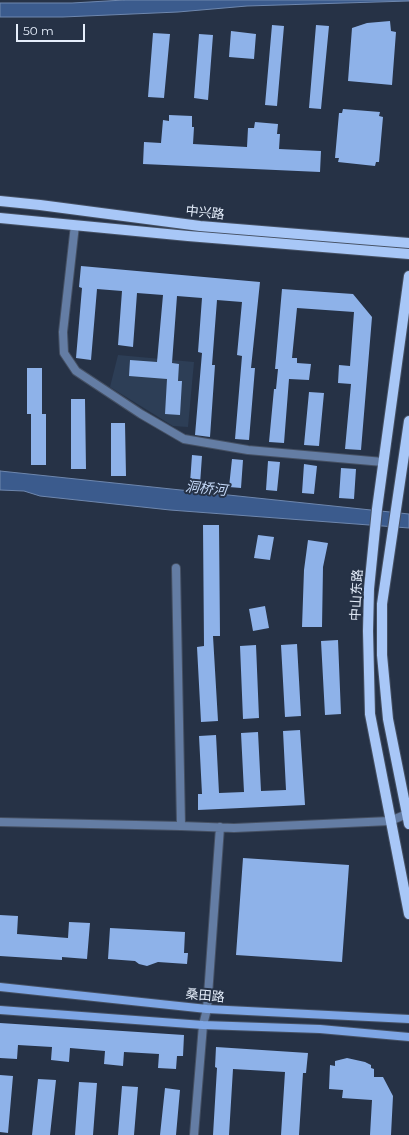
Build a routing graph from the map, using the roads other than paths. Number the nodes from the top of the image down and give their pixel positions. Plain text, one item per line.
1 (0, 201) edge
2 (0, 218) edge
3 (75, 225) junction
4 (409, 244) edge
5 (409, 254) edge
6 (409, 276) edge
7 (409, 422) edge
8 (383, 462) junction
9 (176, 568) dead end
10 (408, 819) edge
11 (390, 821) junction
12 (0, 822) edge
13 (181, 826) junction
14 (220, 827) junction
15 (409, 914) edge
16 (0, 987) edge
17 (207, 1009) junction
18 (0, 1010) edge
19 (409, 1019) edge
20 (203, 1025) junction
21 (409, 1037) edge
22 (194, 1135) edge

1 - 4 main road, 中兴路
2 - 3 main road, 中兴路
3 - 5 main road, 中兴路
3 - 8 street
6 - 8 main road, 中山东路
7 - 10 main road, 中山东路
8 - 11 main road, 中山东路
9 - 13 street
10 - 11 street
11 - 14 street
11 - 15 main road, 中山东路
12 - 13 street
13 - 14 street
14 - 17 street
16 - 17 main road, 桑田路
17 - 19 main road, 桑田路
17 - 20 street
18 - 20 main road
20 - 21 main road
20 - 22 street

